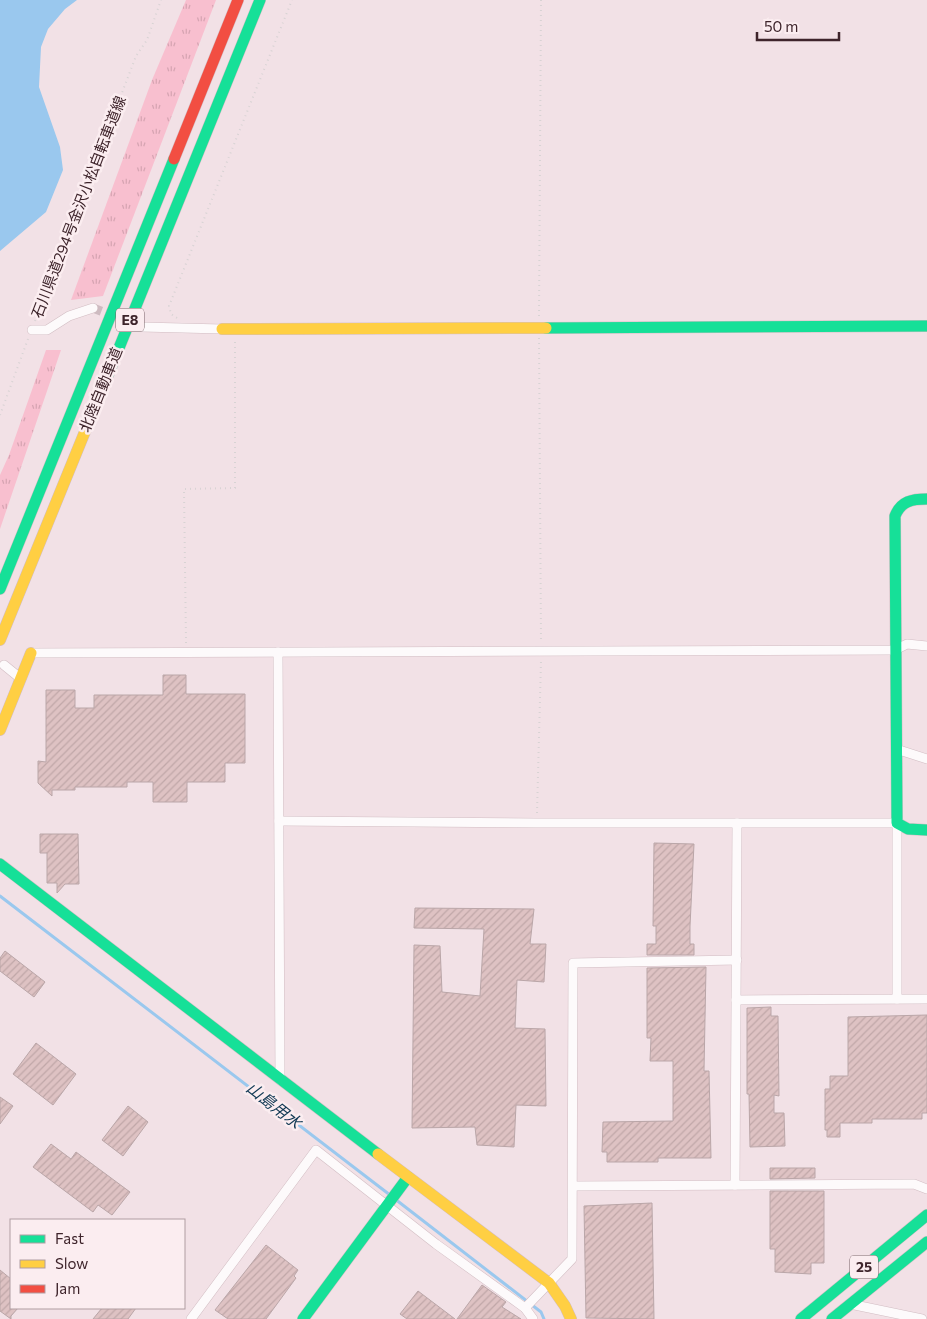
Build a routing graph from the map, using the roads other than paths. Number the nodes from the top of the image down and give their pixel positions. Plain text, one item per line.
1 (238, 0) edge
2 (260, 0) edge
3 (93, 308) tunnel mouth
4 (142, 326) tunnel mouth
5 (927, 326) edge
6 (222, 329) joint
7 (32, 330) road end
8 (927, 498) edge
9 (0, 589) edge
10 (0, 640) edge
11 (926, 645) edge
12 (895, 650) junction
13 (278, 652) junction
14 (31, 653) joint
15 (4, 665) dead end
16 (20, 678) junction
17 (0, 730) edge
18 (896, 749) junction
19 (926, 756) edge
20 (279, 821) junction
21 (737, 823) junction
22 (897, 823) junction
23 (927, 830) edge
24 (0, 864) edge
25 (736, 960) junction
26 (897, 999) junction
27 (927, 999) edge
28 (736, 1000) junction
29 (280, 1080) junction
30 (408, 1177) junction
31 (735, 1185) junction
32 (573, 1186) junction
33 (927, 1188) edge
34 (386, 1206) junction
35 (927, 1215) edge
36 (927, 1242) edge
37 (549, 1283) junction
38 (850, 1304) junction
39 (526, 1306) junction
40 (191, 1319) edge
41 (303, 1319) edge
42 (533, 1319) edge
43 (571, 1319) edge
44 (802, 1319) edge
45 (832, 1319) edge
46 (922, 1319) edge

1 - 9 main road, 北陸自動車道 / E8
2 - 10 main road, 北陸自動車道 / E8
3 - 7 street
4 - 6 street
5 - 6 main road
8 - 12 main road
11 - 12 street
12 - 13 street
12 - 18 main road
13 - 14 street
13 - 20 street
14 - 16 main road
15 - 16 street
16 - 17 main road
18 - 19 street
18 - 22 main road
20 - 21 street
20 - 29 street
21 - 22 street
21 - 25 street
22 - 23 main road
22 - 26 street
24 - 29 main road
25 - 28 street
25 - 32 street
26 - 27 street
26 - 28 street
28 - 31 street
29 - 30 main road
30 - 34 main road
30 - 37 main road
31 - 32 street
31 - 33 street
32 - 37 street
34 - 39 street
34 - 40 street
34 - 41 main road
35 - 44 main road, 25
36 - 38 main road, 25
37 - 39 street
37 - 43 main road
38 - 45 main road, 25
38 - 46 street
39 - 42 street

